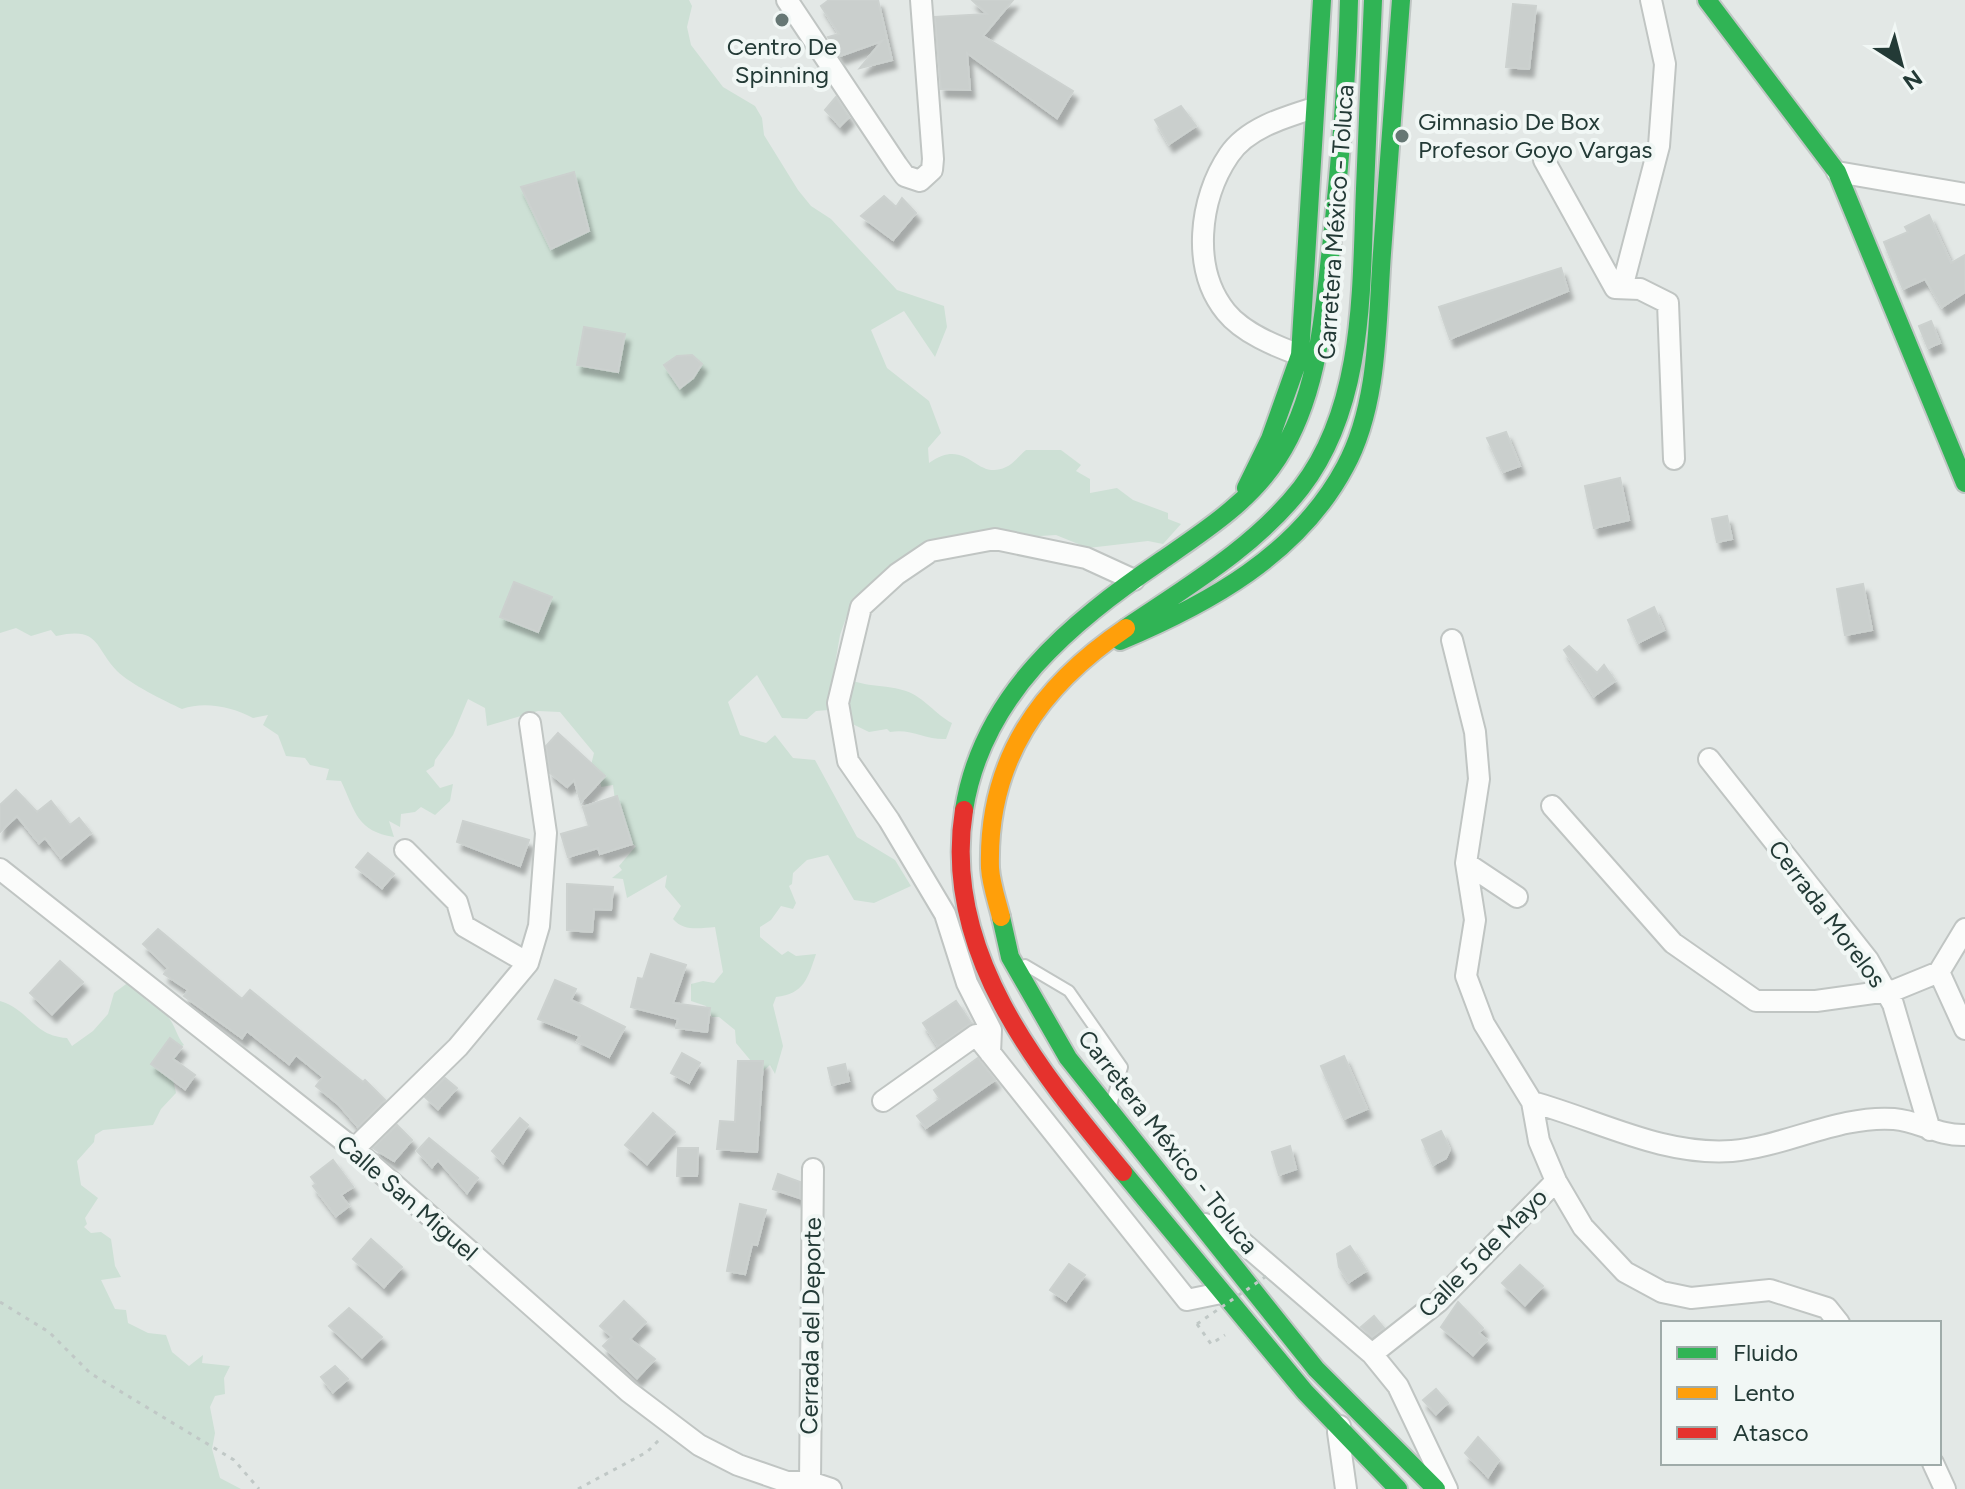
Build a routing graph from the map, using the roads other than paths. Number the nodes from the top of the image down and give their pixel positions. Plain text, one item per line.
1 (787, 0) edge
2 (921, 0) edge
3 (1322, 0) edge
4 (1349, 0) edge
5 (1373, 0) edge
6 (1401, 0) edge
7 (1651, 0) edge
8 (1707, 0) edge
9 (1314, 108) junction
10 (1544, 160) dead end
11 (1837, 172) junction
12 (1965, 194) edge
13 (1622, 288) junction
14 (1300, 355) junction
15 (1674, 459) dead end
16 (1965, 483) edge
17 (1238, 506) junction
18 (1134, 580) junction
19 (1452, 640) dead end
20 (1089, 653) junction
21 (530, 723) dead end
22 (1709, 759) dead end
23 (1552, 806) dead end
24 (405, 850) dead end
25 (1466, 863) junction
26 (0, 869) edge
27 (1517, 897) dead end
28 (1965, 929) edge
29 (1010, 957) junction
30 (528, 963) junction
31 (1939, 972) junction
32 (1886, 992) junction
33 (1965, 1029) edge
34 (990, 1053) junction
35 (883, 1101) dead end
36 (1532, 1102) junction
37 (1109, 1109) junction
38 (1930, 1130) junction
39 (1965, 1135) edge
40 (354, 1149) junction
41 (813, 1169) dead end
42 (1556, 1181) junction
43 (1201, 1223) junction
44 (1221, 1293) junction
45 (1837, 1321) edge
46 (1372, 1354) junction
47 (1351, 1404) junction
48 (1338, 1432) junction
49 (1934, 1465) edge
50 (810, 1482) junction
51 (788, 1485) edge
52 (831, 1489) edge
53 (1346, 1489) edge
54 (1398, 1489) edge
55 (1436, 1489) edge
56 (1447, 1489) edge
57 (1945, 1489) edge

1 - 2 street
3 - 9 main road
4 - 17 main road, Carretera México - Toluca
5 - 20 main road, Carretera México - Toluca
6 - 20 main road
7 - 13 street
8 - 11 main road
9 - 14 main road
9 - 14 street
10 - 13 street
11 - 12 street
11 - 16 main road
13 - 15 street
14 - 17 main road
17 - 18 main road, Carretera México - Toluca
18 - 34 street
18 - 44 main road, Carretera México - Toluca
19 - 25 street
20 - 29 main road, Carretera México - Toluca
21 - 30 street
22 - 32 street, Cerrada Morelos
23 - 32 street
24 - 30 street
25 - 27 street
25 - 36 street
26 - 40 street, Calle San Miguel
28 - 31 street
29 - 37 main road, Carretera México - Toluca
29 - 37 lane
30 - 40 street
31 - 32 street
31 - 33 street
32 - 38 street, Cerrada Morelos
34 - 35 street
34 - 44 street
36 - 38 street
36 - 42 street
37 - 43 main road, Carretera México - Toluca
38 - 39 street
40 - 51 street, Calle San Miguel
41 - 50 street, Cerrada del Deporte
42 - 45 street
42 - 46 street, Calle 5 de Mayo
43 - 46 street
43 - 47 main road, Carretera México - Toluca
44 - 48 main road, Carretera México - Toluca
46 - 56 street
47 - 48 street
47 - 55 main road, Carretera México - Toluca
48 - 53 street
48 - 54 main road, Carretera México - Toluca
49 - 57 street
50 - 51 street, Calle San Miguel
50 - 52 street, Calle San Miguel

